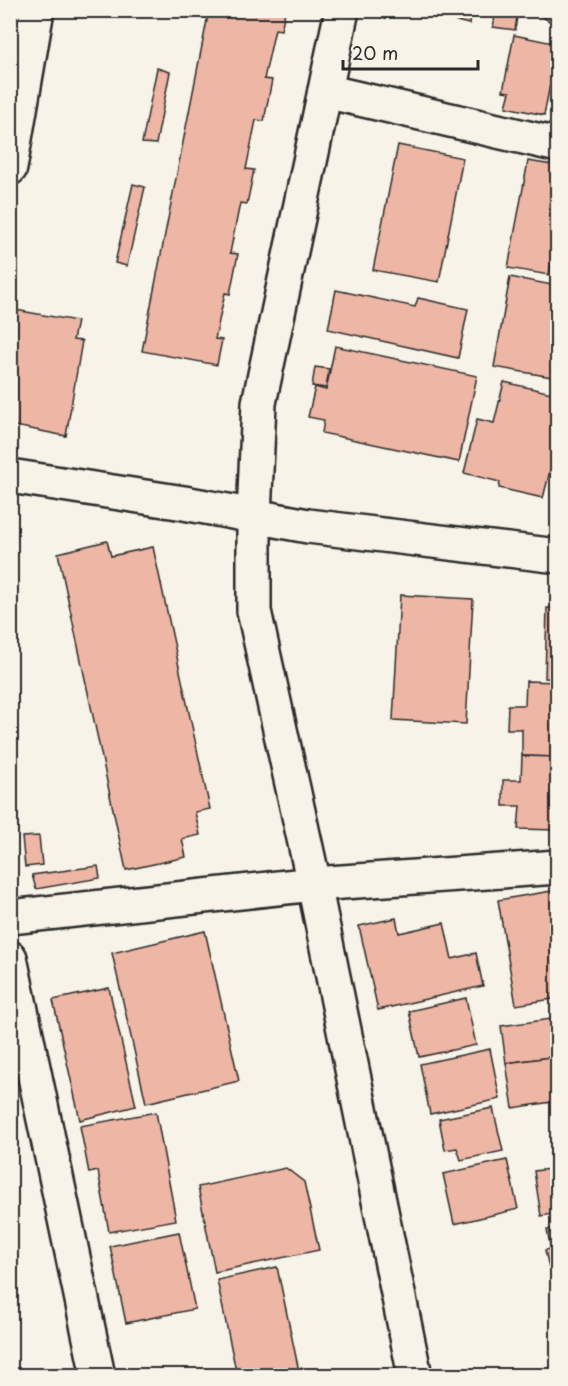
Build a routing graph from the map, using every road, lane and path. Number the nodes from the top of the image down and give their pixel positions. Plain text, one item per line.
1 (37, 10) edge
2 (342, 10) edge
3 (325, 91) junction
4 (558, 145) edge
5 (10, 168) edge
6 (10, 476) edge
7 (254, 516) junction
8 (558, 556) edge
9 (558, 867) edge
10 (314, 884) junction
11 (10, 918) edge
12 (10, 958) edge
13 (98, 1376) edge
14 (415, 1376) edge

1 - 5 street
2 - 3 street
3 - 4 street
3 - 7 street
6 - 7 street
7 - 8 street
7 - 10 street
9 - 10 street
10 - 11 street
10 - 14 street
12 - 13 street

